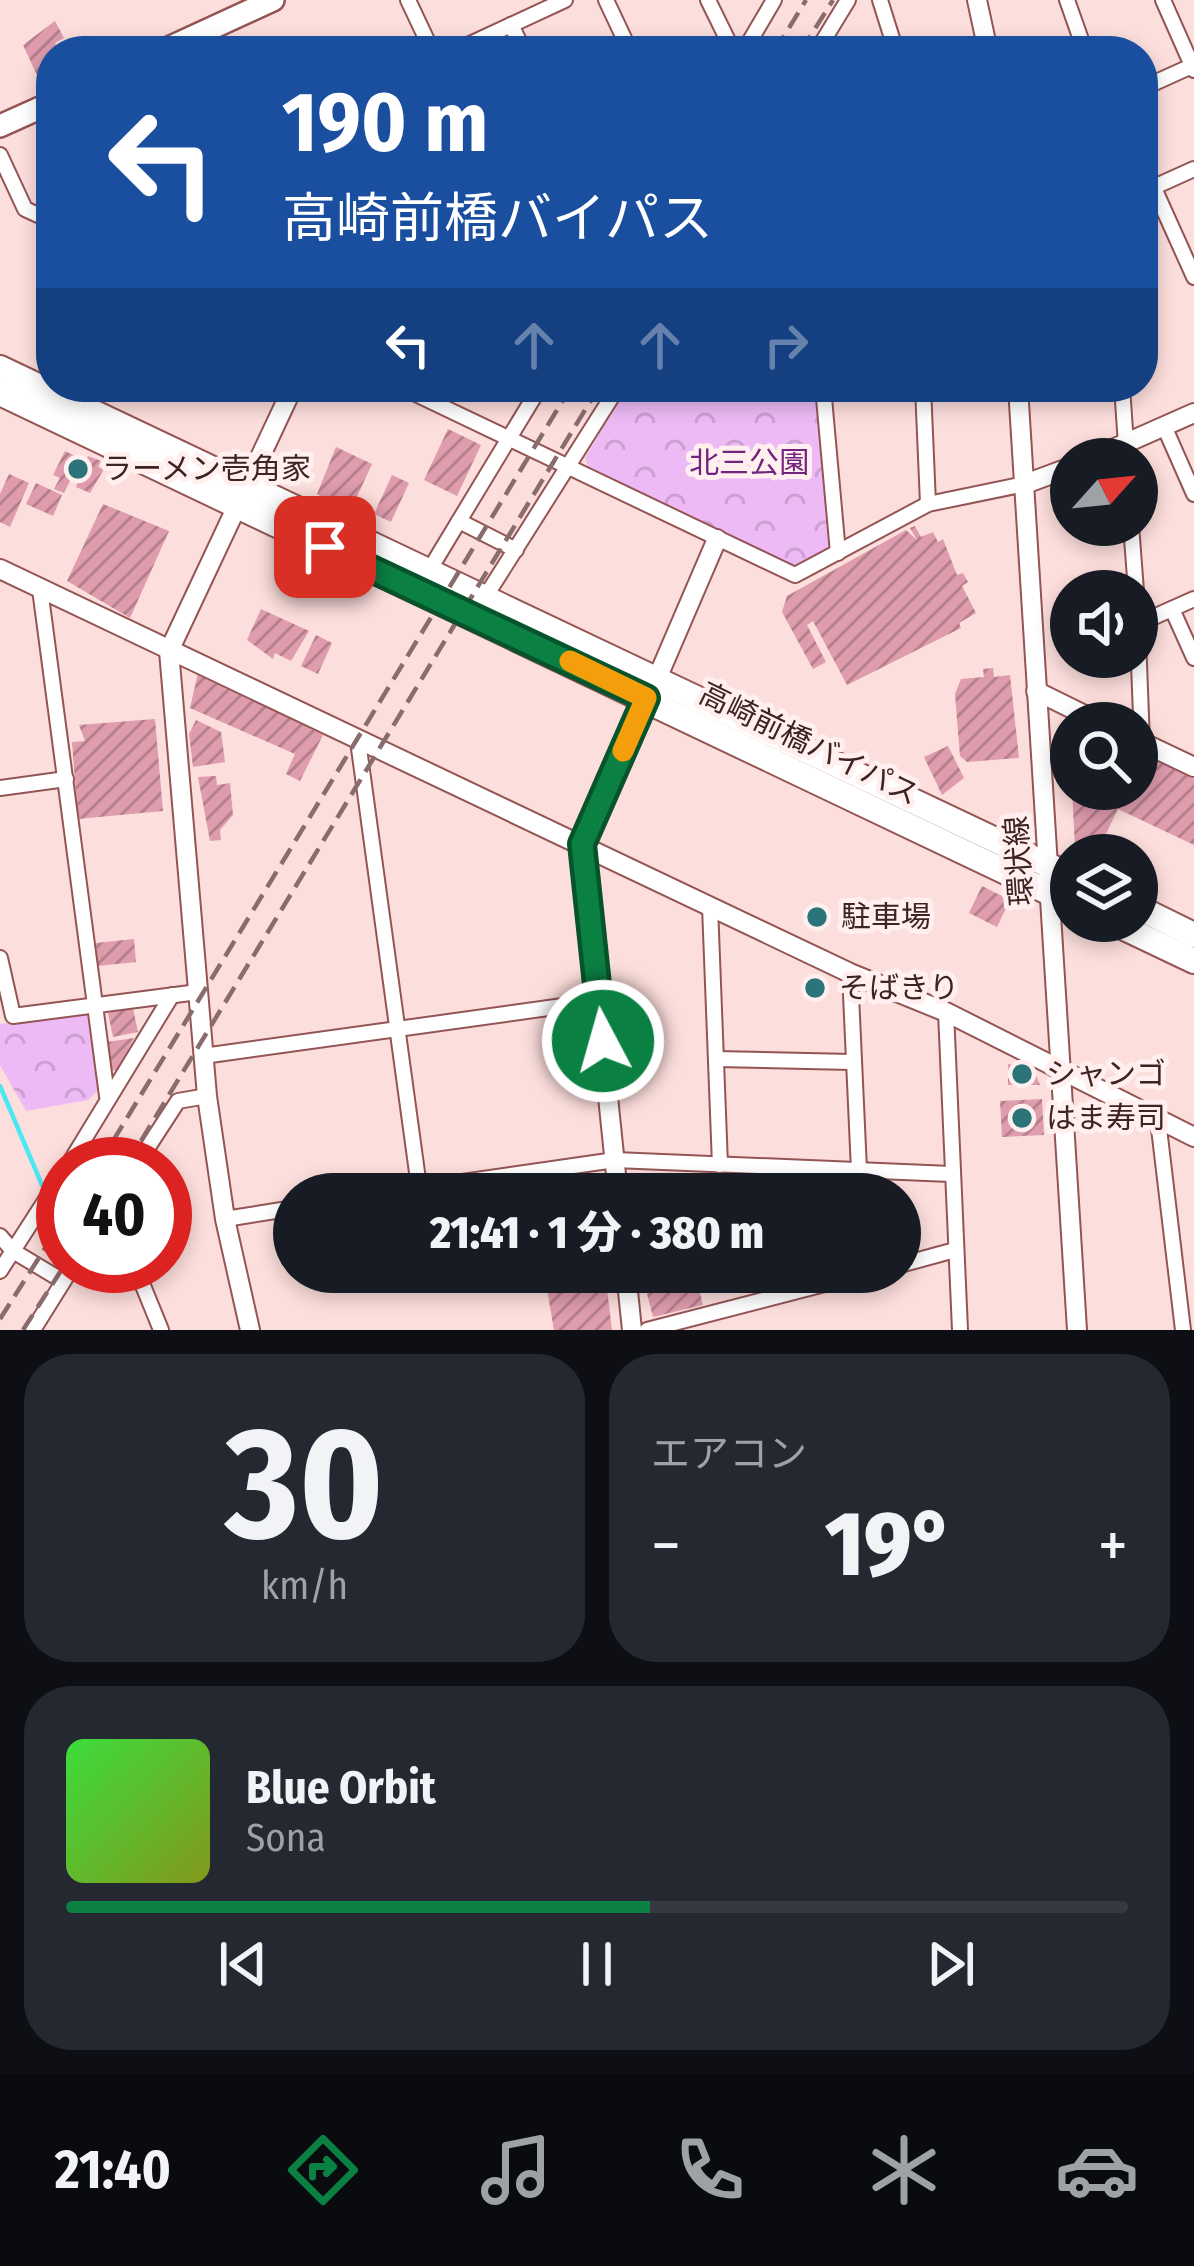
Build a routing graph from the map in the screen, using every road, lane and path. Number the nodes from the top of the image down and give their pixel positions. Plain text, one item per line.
1 (274, 0) edge
2 (408, 0) edge
3 (565, 0) edge
4 (607, 0) edge
5 (708, 0) edge
6 (774, 0) edge
7 (848, 0) edge
8 (880, 0) edge
9 (977, 0) edge
10 (1067, 0) edge
11 (1163, 0) edge
12 (512, 25) junction
13 (212, 36) edge
14 (425, 36) edge
15 (488, 36) edge
16 (517, 36) edge
17 (623, 36) edge
18 (726, 36) edge
19 (752, 36) edge
20 (827, 36) edge
21 (891, 36) edge
22 (985, 36) edge
23 (1080, 36) edge
24 (1194, 67) edge
25 (1158, 82) edge
26 (36, 110) edge
27 (0, 126) edge
28 (0, 155) edge
29 (1194, 169) edge
30 (1158, 185) edge
31 (1158, 209) edge
32 (36, 214) edge
33 (1194, 277) edge
34 (0, 368) edge
35 (36, 387) edge
36 (0, 393) edge
37 (64, 402) edge
38 (286, 402) edge
39 (435, 402) edge
40 (531, 402) edge
41 (609, 402) edge
42 (824, 402) edge
43 (924, 402) edge
44 (1019, 402) edge
45 (1123, 402) edge
46 (1194, 413) edge
47 (1164, 426) junction
48 (1125, 438) edge
49 (1146, 438) edge
50 (508, 440) junction
51 (569, 468) junction
52 (1050, 475) edge
53 (1025, 484) junction
54 (1194, 494) edge
55 (241, 496) junction
56 (928, 504) junction
57 (459, 521) junction
58 (717, 539) junction
59 (516, 550) junction
60 (838, 553) junction
61 (0, 569) edge
62 (430, 569) junction
63 (40, 589) junction
64 (484, 599) junction
65 (1194, 599) edge
66 (1172, 609) junction
67 (1158, 615) edge
68 (170, 651) junction
69 (1194, 658) edge
70 (651, 690) junction
71 (1036, 691) junction
72 (1058, 702) edge
73 (358, 741) junction
74 (1158, 750) edge
75 (1194, 767) edge
76 (65, 779) junction
77 (0, 788) edge
78 (1055, 834) edge
79 (582, 844) junction
80 (1050, 866) edge
81 (1050, 893) edge
82 (710, 906) junction
83 (1158, 917) edge
84 (1194, 934) edge
85 (1060, 942) edge
86 (1154, 942) edge
87 (0, 958) edge
88 (1194, 961) edge
89 (850, 973) junction
90 (198, 992) junction
91 (172, 995) junction
92 (598, 1001) junction
93 (95, 1006) junction
94 (946, 1012) junction
95 (7, 1017) edge
96 (400, 1030) junction
97 (203, 1056) junction
98 (716, 1059) junction
99 (852, 1062) junction
100 (1059, 1068) junction
101 (107, 1096) junction
102 (207, 1096) junction
103 (1158, 1120) junction
104 (86, 1137) edge
105 (155, 1137) edge
106 (1194, 1137) edge
107 (615, 1160) junction
108 (720, 1165) junction
109 (859, 1170) junction
110 (417, 1173) edge
111 (521, 1173) edge
112 (616, 1173) edge
113 (951, 1174) junction
114 (273, 1211) edge
115 (36, 1217) edge
116 (225, 1219) junction
117 (0, 1236) edge
118 (956, 1250) junction
119 (13, 1251) junction
120 (921, 1259) edge
121 (36, 1265) edge
122 (0, 1271) edge
123 (1186, 1289) edge
124 (55, 1293) edge
125 (146, 1293) edge
126 (628, 1293) edge
127 (790, 1293) edge
128 (32, 1330) edge
129 (161, 1330) edge
130 (250, 1330) edge
131 (632, 1330) edge
132 (646, 1330) edge
133 (960, 1330) edge
134 (1077, 1330) edge
135 (1184, 1330) edge

1 - 13 main road
2 - 14 street
3 - 12 street
4 - 17 street
5 - 18 street
6 - 19 street
7 - 20 street
8 - 21 street
9 - 22 street
10 - 23 street
11 - 24 street
12 - 15 street
12 - 16 street
24 - 25 street
26 - 27 main road
28 - 32 street
29 - 30 street
31 - 33 street
34 - 35 highway, 高崎前橋バイパス
36 - 55 highway, 高崎前橋バイパス
37 - 55 highway, 高崎前橋バイパス
38 - 55 street
39 - 50 street
40 - 50 street
41 - 51 street
42 - 60 street
43 - 56 street
44 - 53 street, 環状線
45 - 48 street
46 - 47 street
47 - 49 street
47 - 54 street
50 - 51 street
50 - 57 street
51 - 58 street
51 - 59 street
52 - 53 street
53 - 56 street
53 - 71 street, 環状線
55 - 62 highway, 高崎前橋バイパス
55 - 68 street
55 - 70 highway, 高崎前橋バイパス
56 - 60 street
57 - 59 street
57 - 62 street
58 - 60 street
58 - 70 street
59 - 64 street
61 - 63 street
62 - 64 highway, 高崎前橋バイパス
63 - 68 street
63 - 76 street
64 - 70 highway, 高崎前橋バイパス
65 - 66 street
66 - 67 street
66 - 69 street
68 - 73 street
68 - 90 street
70 - 79 street
70 - 80 highway, 高崎前橋バイパス
70 - 81 highway, 高崎前橋バイパス
71 - 72 street
71 - 78 street, 環状線
73 - 79 street
73 - 96 street
74 - 75 street
76 - 77 street
76 - 93 street
79 - 82 street
79 - 92 street
82 - 89 street
82 - 98 street
83 - 84 highway
85 - 100 street, 環状線
86 - 88 highway
87 - 95 street
89 - 94 street
89 - 99 street
90 - 91 street
90 - 97 street
91 - 93 street
91 - 101 street
92 - 96 street
92 - 107 street
93 - 95 street
93 - 101 street
94 - 100 street
94 - 113 street
96 - 97 street
96 - 110 street
97 - 102 street
98 - 99 street
98 - 108 street
99 - 109 street
100 - 103 street
100 - 134 street, 環状線
101 - 104 street
102 - 105 street
102 - 116 street
103 - 106 street
103 - 123 street
107 - 108 street
107 - 111 street
107 - 112 street
108 - 109 street
109 - 113 street
113 - 118 street
114 - 116 street
115 - 119 street
116 - 130 street
117 - 119 street
118 - 120 street
118 - 133 street
119 - 121 street
119 - 122 street
123 - 135 street
124 - 128 street
125 - 129 street
126 - 131 street
127 - 132 street

